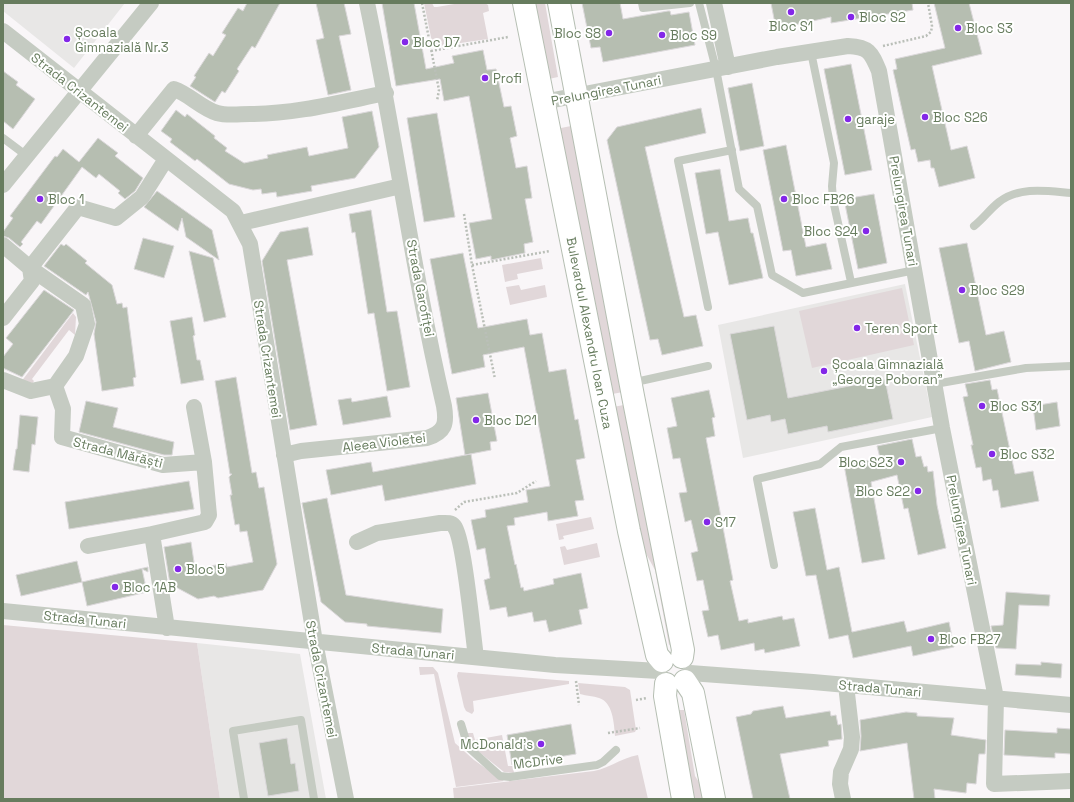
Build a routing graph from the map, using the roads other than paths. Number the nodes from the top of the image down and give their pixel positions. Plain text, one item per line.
1 (151, 3) edge
2 (367, 3) edge
3 (524, 3) edge
4 (559, 3) edge
5 (642, 3) edge
6 (690, 3) edge
7 (699, 3) edge
8 (714, 3) edge
9 (3, 31) edge
10 (811, 52) junction
11 (722, 68) junction
12 (80, 91) junction
13 (386, 93) junction
14 (577, 95) junction
15 (543, 102) junction
16 (136, 136) junction
17 (3, 138) edge
18 (732, 150) junction
19 (26, 156) junction
20 (166, 159) junction
21 (3, 185) edge
22 (401, 186) junction
23 (1071, 193) edge
24 (241, 223) junction
25 (974, 226) dead end
26 (3, 245) edge
27 (30, 268) junction
28 (915, 270) junction
29 (851, 282) junction
30 (708, 307) dead end
31 (3, 318) edge
32 (708, 366) dead end
33 (1071, 366) edge
34 (3, 380) edge
35 (631, 383) junction
36 (935, 384) junction
37 (55, 386) junction
38 (441, 390) joint
39 (194, 407) dead end
40 (942, 428) junction
41 (284, 455) junction
42 (204, 462) junction
43 (152, 534) junction
44 (357, 542) dead end
45 (88, 546) dead end
46 (774, 565) dead end
47 (3, 611) edge
48 (167, 628) junction
49 (314, 642) junction
50 (476, 657) junction
51 (674, 671) junction
52 (846, 685) junction
53 (996, 698) junction
54 (1071, 705) edge
55 (461, 724) dead end
56 (616, 750) dead end
57 (1071, 781) edge
58 (244, 799) edge
59 (314, 799) edge
60 (346, 799) edge
61 (683, 799) edge
62 (714, 799) edge
63 (843, 799) edge

1 - 12 street
2 - 13 street, Strada Garofiței
3 - 15 main road, Bulevardul Alexandru Ioan Cuza
4 - 14 main road, Bulevardul Alexandru Ioan Cuza
5 - 6 lane
7 - 11 lane
8 - 11 street
9 - 12 street, Strada Crizantemei
10 - 11 street, Prelungirea Tunari
10 - 28 street, Prelungirea Tunari
10 - 29 lane
11 - 14 street, Prelungirea Tunari
11 - 18 lane
12 - 16 street, Strada Crizantemei
12 - 19 street
13 - 16 street
13 - 22 street, Strada Garofiței
14 - 15 street, Prelungirea Tunari
14 - 35 main road, Bulevardul Alexandru Ioan Cuza
15 - 51 main road, Bulevardul Alexandru Ioan Cuza
16 - 20 street, Strada Crizantemei
17 - 19 lane
18 - 29 lane
18 - 30 lane
19 - 21 street
20 - 24 street, Strada Crizantemei
20 - 27 street
22 - 24 street
22 - 38 street, Strada Garofiței
23 - 25 lane
24 - 41 street, Strada Crizantemei
26 - 27 street
27 - 31 street
27 - 37 street
28 - 29 lane
28 - 36 street, Prelungirea Tunari
32 - 35 lane
33 - 36 lane
34 - 37 street
35 - 51 main road, Bulevardul Alexandru Ioan Cuza
36 - 40 street, Prelungirea Tunari
37 - 42 street, Strada Mărăști
38 - 41 street, Aleea Violetei
39 - 42 street
40 - 46 lane
40 - 53 street, Prelungirea Tunari
41 - 49 street, Strada Crizantemei
42 - 43 street
43 - 45 street
43 - 48 street
44 - 50 street
47 - 48 street, Strada Tunari
48 - 49 street, Strada Tunari
49 - 50 street, Strada Tunari
49 - 60 street, Strada Crizantemei
50 - 51 street, Strada Tunari
51 - 52 street, Strada Tunari
51 - 61 main road, Bulevardul Alexandru Ioan Cuza
51 - 62 main road, Bulevardul Alexandru Ioan Cuza
52 - 53 street, Strada Tunari
52 - 63 street
53 - 54 street, Strada Tunari
53 - 57 street, Prelungirea Tunari
55 - 56 lane, McDrive
58 - 59 lane

